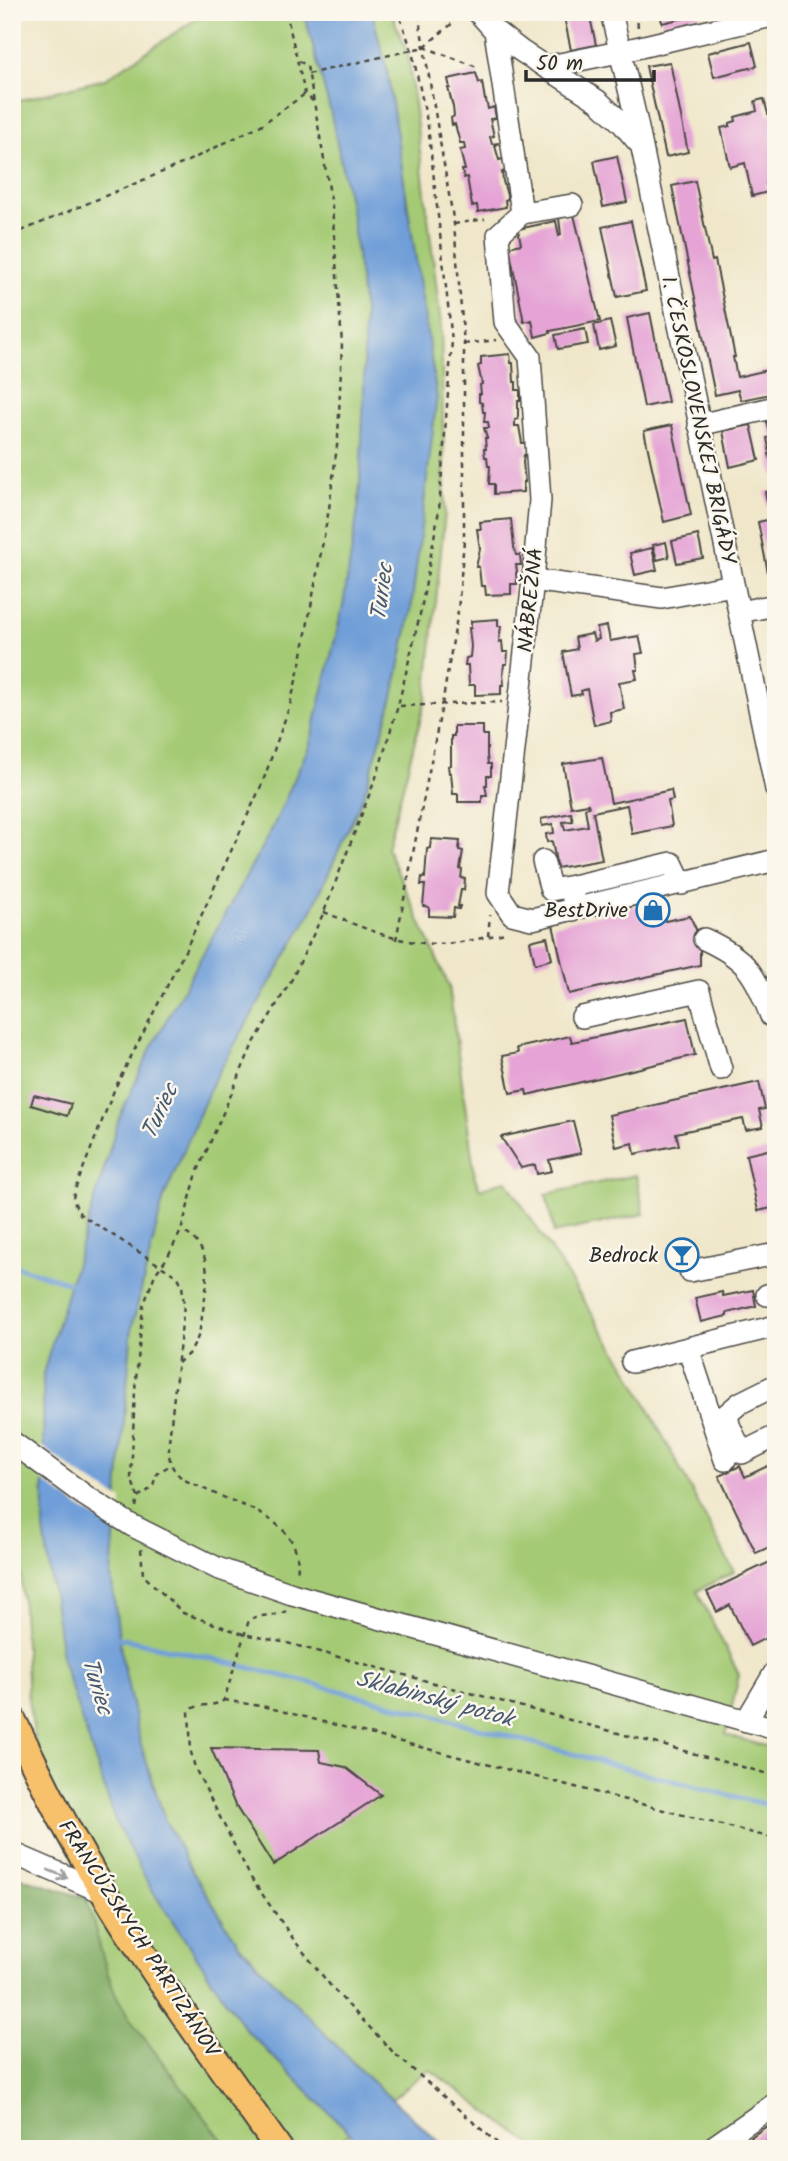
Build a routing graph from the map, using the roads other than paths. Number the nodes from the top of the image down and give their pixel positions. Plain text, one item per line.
1 (478, 12) edge
2 (611, 12) edge
3 (776, 15) edge
4 (495, 31) junction
5 (619, 52) junction
6 (545, 67) junction
7 (642, 146) junction
8 (572, 205) dead end
9 (522, 213) junction
10 (776, 407) edge
11 (699, 425) junction
12 (533, 580) junction
13 (733, 585) junction
14 (776, 605) edge
15 (739, 612) junction
16 (767, 701) edge
17 (776, 789) edge
18 (776, 860) edge
19 (543, 861) dead end
20 (682, 884) junction
21 (573, 886) junction
22 (573, 910) junction
23 (704, 940) dead end
24 (771, 1016) dead end
25 (582, 1017) dead end
26 (721, 1069) dead end
27 (776, 1254) edge
28 (690, 1271) dead end
29 (776, 1326) edge
30 (692, 1360) dead end
31 (632, 1362) dead end
32 (776, 1385) edge
33 (720, 1419) junction
34 (776, 1436) edge
35 (20, 1450) edge
36 (725, 1460) dead end
37 (775, 1672) edge
38 (12, 1719) edge
39 (746, 1721) junction
40 (776, 1729) edge
41 (12, 1853) edge
42 (106, 1894) junction
43 (776, 2103) edge
44 (279, 2149) edge
45 (710, 2149) edge

1 - 4 street
2 - 5 street, I. ČESKOSLOVENSKEJ BRIGÁDY
3 - 5 street
4 - 6 street
4 - 9 street
5 - 6 street
5 - 7 street, I. ČESKOSLOVENSKEJ BRIGÁDY
6 - 7 street
7 - 11 street, I. ČESKOSLOVENSKEJ BRIGÁDY
8 - 9 street
9 - 12 street, NÁBREŽNÁ
10 - 11 street
11 - 13 street, I. ČESKOSLOVENSKEJ BRIGÁDY
12 - 13 street
12 - 22 street, NÁBREŽNÁ
13 - 15 street, I. ČESKOSLOVENSKEJ BRIGÁDY
14 - 15 street
15 - 16 street, I. ČESKOSLOVENSKEJ BRIGÁDY
16 - 17 street, I. ČESKOSLOVENSKEJ BRIGÁDY
18 - 20 street
19 - 21 street
20 - 21 street
20 - 22 street
21 - 22 street
23 - 24 street
25 - 26 street
27 - 28 street
29 - 31 street
30 - 33 street
32 - 33 street
33 - 34 street
33 - 36 street
35 - 39 street
37 - 39 street
38 - 42 main road, FRANCÚZSKYCH PARTIZÁNOV
39 - 40 street
41 -> 42 street
42 - 44 main road, FRANCÚZSKYCH PARTIZÁNOV
43 - 45 street

